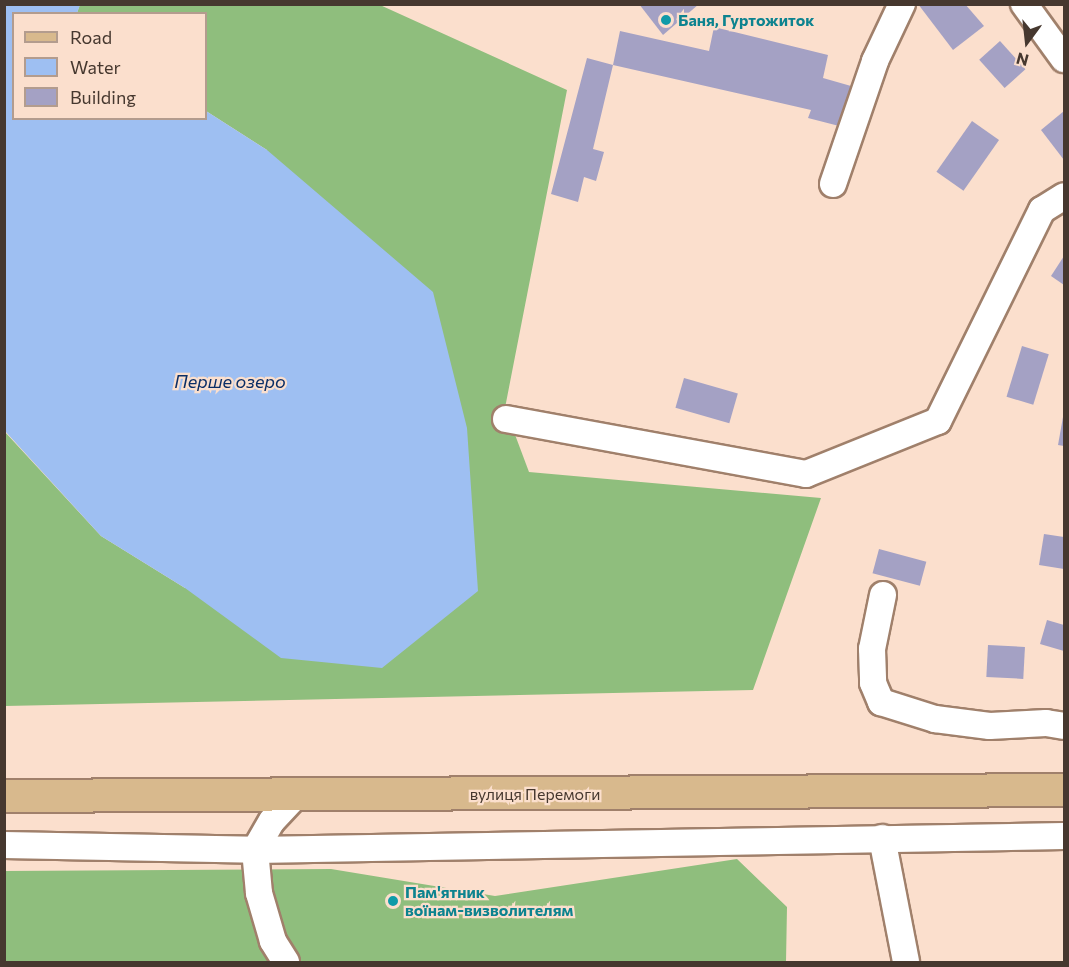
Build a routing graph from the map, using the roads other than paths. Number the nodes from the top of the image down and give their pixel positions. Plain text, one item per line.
1 (902, 4) edge
2 (1024, 4) edge
3 (1065, 59) edge
4 (833, 184) dead end
5 (1065, 196) edge
6 (506, 419) dead end
7 (883, 595) dead end
8 (1065, 726) edge
9 (1065, 790) edge
10 (4, 796) edge
11 (295, 796) junction
12 (1065, 836) edge
13 (882, 838) junction
14 (4, 845) edge
15 (255, 850) junction
16 (286, 963) edge
17 (906, 963) edge

1 - 4 street
2 - 3 street
5 - 6 street
7 - 8 street
9 - 11 main road, вулиця Перемоги
10 - 11 main road, вулиця Перемоги
11 - 15 street
12 - 13 street
13 - 15 street
13 - 17 street
14 - 15 street
15 - 16 street

